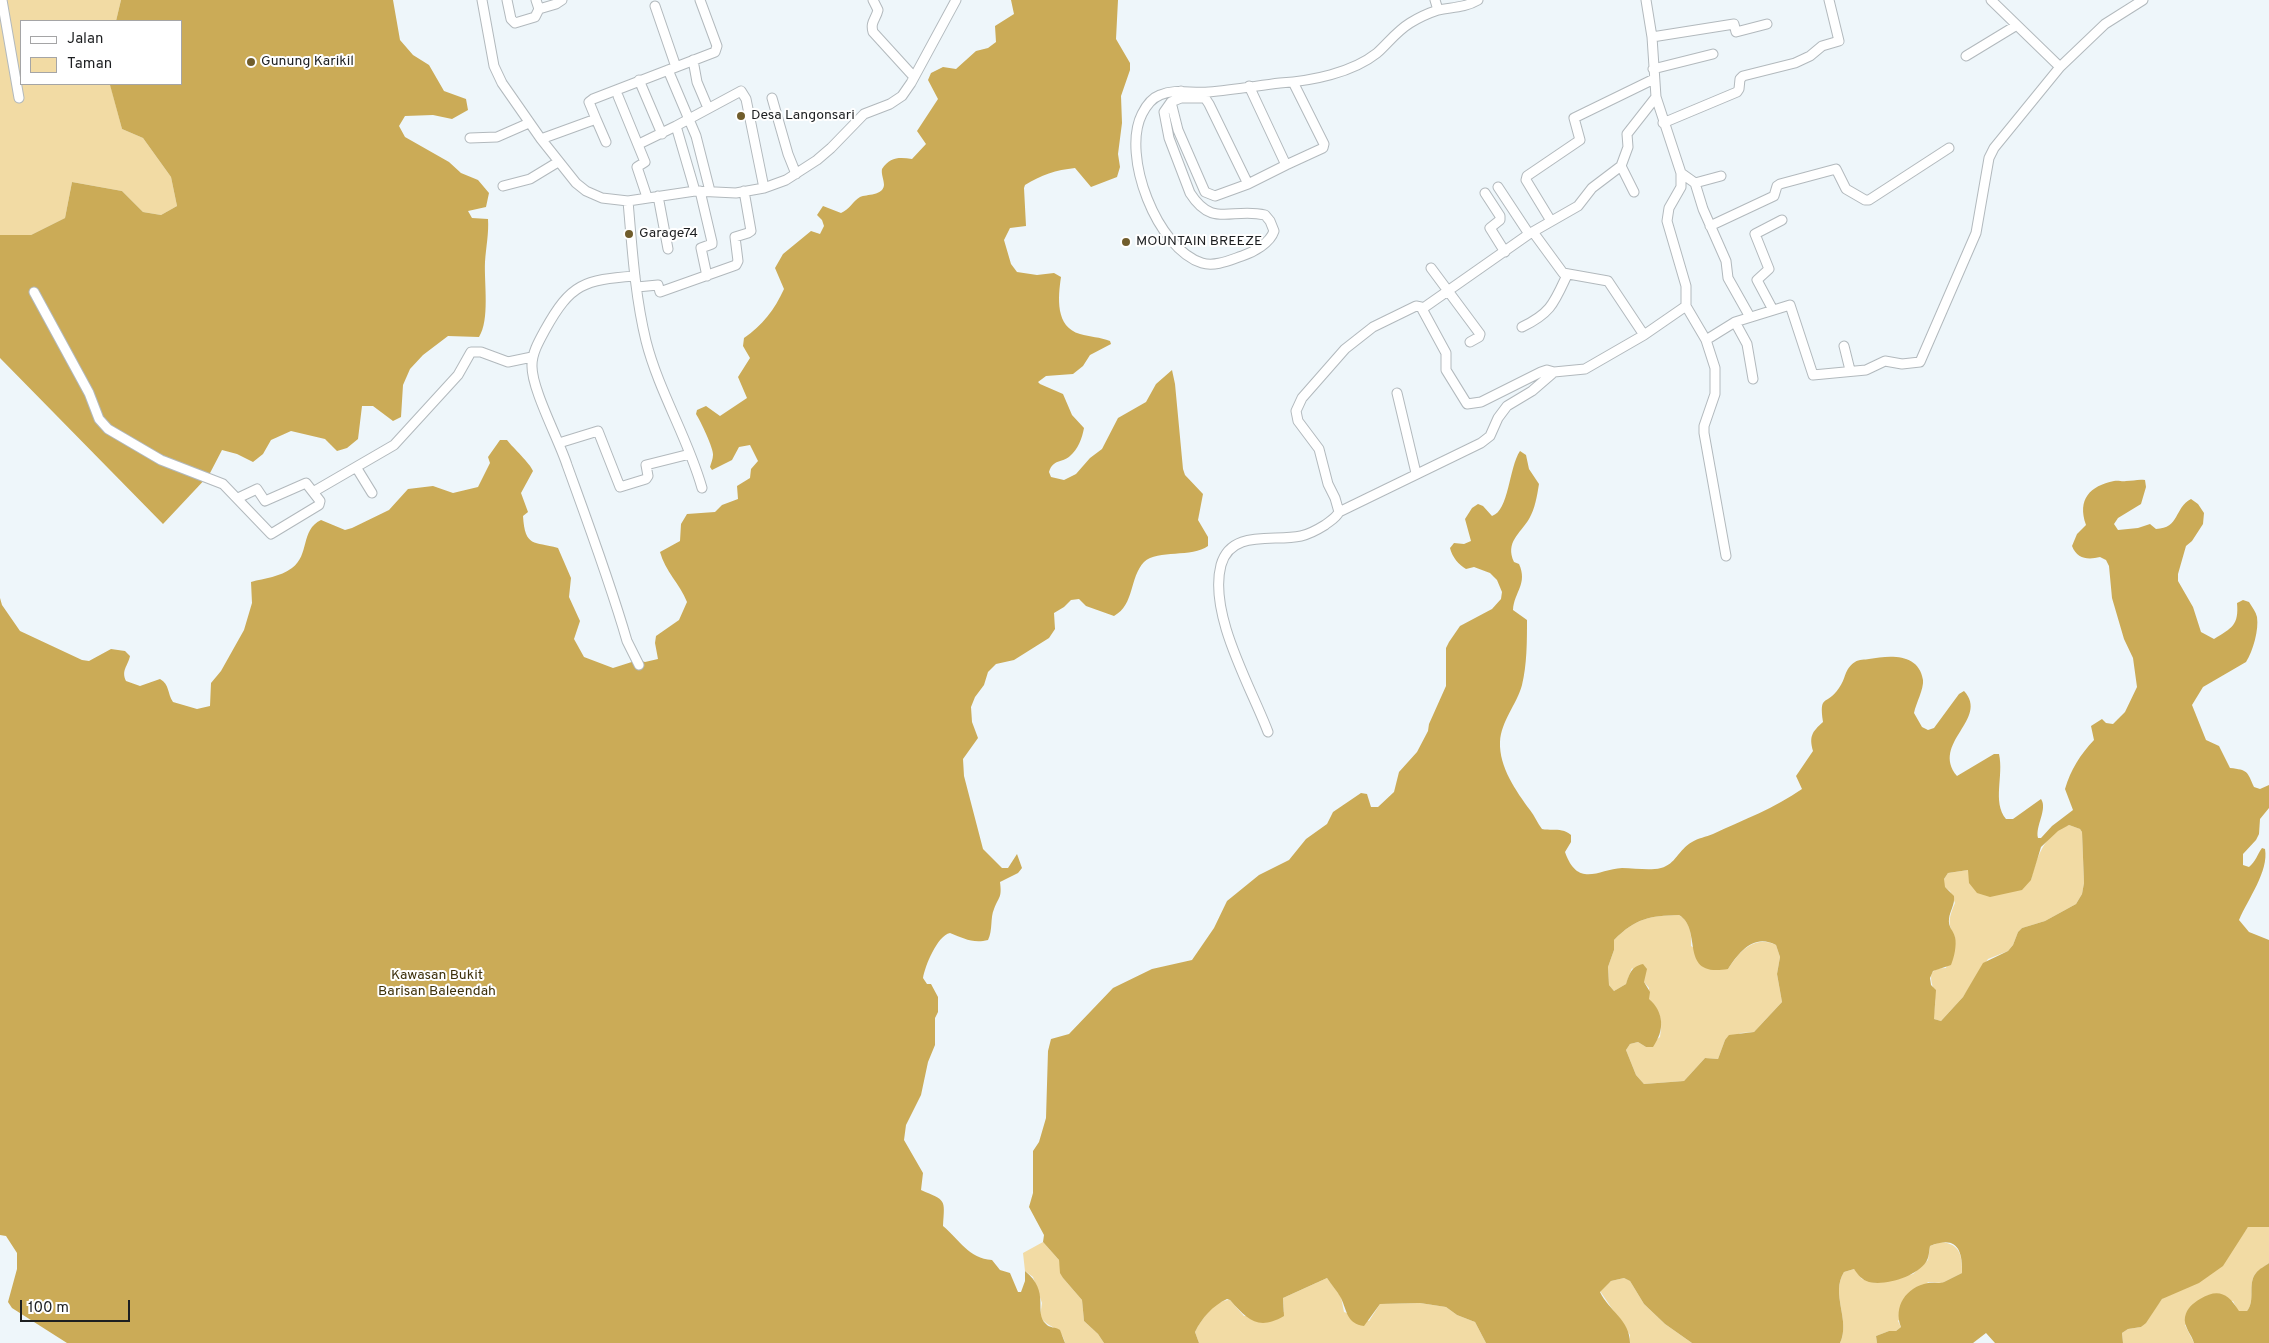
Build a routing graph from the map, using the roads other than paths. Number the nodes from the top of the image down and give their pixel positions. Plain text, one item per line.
1 (2, 0) edge
2 (482, 0) edge
3 (506, 0) edge
4 (562, 0) edge
5 (700, 0) edge
6 (873, 0) edge
7 (956, 0) edge
8 (1435, 0) edge
9 (1478, 0) edge
10 (1646, 0) edge
11 (1829, 0) edge
12 (1991, 0) edge
13 (2138, 1) edge
14 (1466, 3) edge
15 (538, 4) edge
16 (655, 6) dead end
17 (1438, 10) junction
18 (1768, 24) dead end
19 (2017, 25) junction
20 (1652, 37) junction
21 (1713, 54) dead end
22 (1966, 56) dead end
23 (693, 60) junction
24 (2060, 67) junction
25 (672, 68) junction
26 (1653, 69) junction
27 (914, 77) junction
28 (1654, 79) junction
29 (639, 80) junction
30 (1293, 82) junction
31 (1249, 86) junction
32 (1181, 94) junction
33 (618, 96) dead end
34 (1656, 97) junction
35 (19, 98) dead end
36 (772, 98) dead end
37 (1171, 102) junction
38 (708, 108) junction
39 (689, 118) junction
40 (596, 119) junction
41 (529, 123) junction
42 (1663, 123) junction
43 (676, 126) junction
44 (662, 134) junction
45 (470, 138) dead end
46 (541, 139) junction
47 (606, 142) dead end
48 (639, 144) junction
49 (1948, 148) dead end
50 (700, 150) junction
51 (686, 154) junction
52 (558, 162) junction
53 (1286, 164) junction
54 (1621, 166) junction
55 (1681, 172) junction
56 (796, 174) junction
57 (1721, 176) dead end
58 (1695, 183) junction
59 (1248, 184) junction
60 (503, 186) dead end
61 (1498, 187) dead end
62 (764, 188) junction
63 (698, 191) junction
64 (710, 191) junction
65 (744, 191) junction
66 (1634, 192) dead end
67 (1485, 193) dead end
68 (658, 196) junction
69 (647, 198) junction
70 (628, 200) junction
71 (1782, 220) dead end
72 (1551, 221) junction
73 (1710, 226) junction
74 (1531, 233) junction
75 (668, 248) dead end
76 (1505, 252) junction
77 (1431, 268) dead end
78 (1568, 275) junction
79 (635, 276) junction
80 (708, 276) junction
81 (637, 288) junction
82 (1449, 291) junction
83 (34, 292) dead end
84 (1686, 306) junction
85 (1422, 309) junction
86 (1773, 310) junction
87 (1750, 317) junction
88 (1735, 322) junction
89 (1522, 327) dead end
90 (1644, 335) junction
91 (1706, 340) junction
92 (1470, 342) dead end
93 (1844, 346) dead end
94 (532, 357) junction
95 (1850, 370) junction
96 (1554, 372) junction
97 (1753, 379) dead end
98 (1397, 393) dead end
99 (559, 443) junction
100 (690, 454) junction
101 (356, 467) junction
102 (1416, 473) junction
103 (702, 488) dead end
104 (313, 492) junction
105 (372, 493) dead end
106 (238, 498) junction
107 (1339, 512) junction
108 (1726, 556) dead end
109 (638, 665) dead end
110 (1268, 732) dead end

1 - 35 street
2 - 41 street
3 - 15 street
4 - 15 street
5 - 23 street
6 - 27 street
7 - 27 street
8 - 17 street
9 - 14 street
10 - 20 street
11 - 42 street
12 - 19 street
13 - 24 street
14 - 17 street
16 - 25 street
17 - 30 street
18 - 20 street
19 - 22 street
19 - 24 street
20 - 26 street
21 - 26 street
23 - 25 street
23 - 38 street
24 - 95 street
25 - 29 street
25 - 39 street
26 - 28 street
27 - 56 street
28 - 34 street
28 - 72 street
29 - 40 street
29 - 44 street
30 - 31 street
30 - 53 street
31 - 32 street
31 - 53 street
32 - 37 street
32 - 37 street
32 - 59 street
33 - 48 street
34 - 42 street
34 - 54 street
36 - 56 street
37 - 59 street
38 - 39 street
38 - 62 street
39 - 43 street
39 - 50 street
40 - 46 street
40 - 47 street
41 - 45 street
41 - 46 street
42 - 55 street
43 - 44 street
43 - 51 street
44 - 48 street
46 - 52 street
48 - 69 street
49 - 73 street
50 - 51 street
50 - 64 street
51 - 63 street
52 - 60 street
52 - 70 street
53 - 59 street
54 - 66 street
54 - 72 street
55 - 58 street
55 - 84 street
56 - 62 street
57 - 58 street
58 - 73 street
61 - 74 street
62 - 65 street
63 - 64 street
63 - 68 street
63 - 80 street
64 - 65 street
65 - 80 street
67 - 76 street
68 - 69 street
68 - 75 street
69 - 70 street
70 - 79 street
71 - 86 street
72 - 74 street
73 - 87 street
74 - 76 street
74 - 78 street
76 - 82 street
77 - 82 street
78 - 89 street
78 - 90 street
79 - 81 street
79 - 94 street
80 - 81 street
81 - 100 street
82 - 85 street
82 - 92 street
83 - 106 street
84 - 90 street
84 - 91 street
85 - 96 street
85 - 107 street
86 - 87 street
86 - 95 street
87 - 88 street
88 - 91 street
88 - 97 street
90 - 96 street
91 - 108 street
93 - 95 street
94 - 99 street
94 - 101 street
96 - 102 street
98 - 102 street
99 - 100 street
99 - 109 street
100 - 103 street
101 - 104 street
101 - 105 street
102 - 107 street
104 - 106 street
104 - 106 street
107 - 110 street

